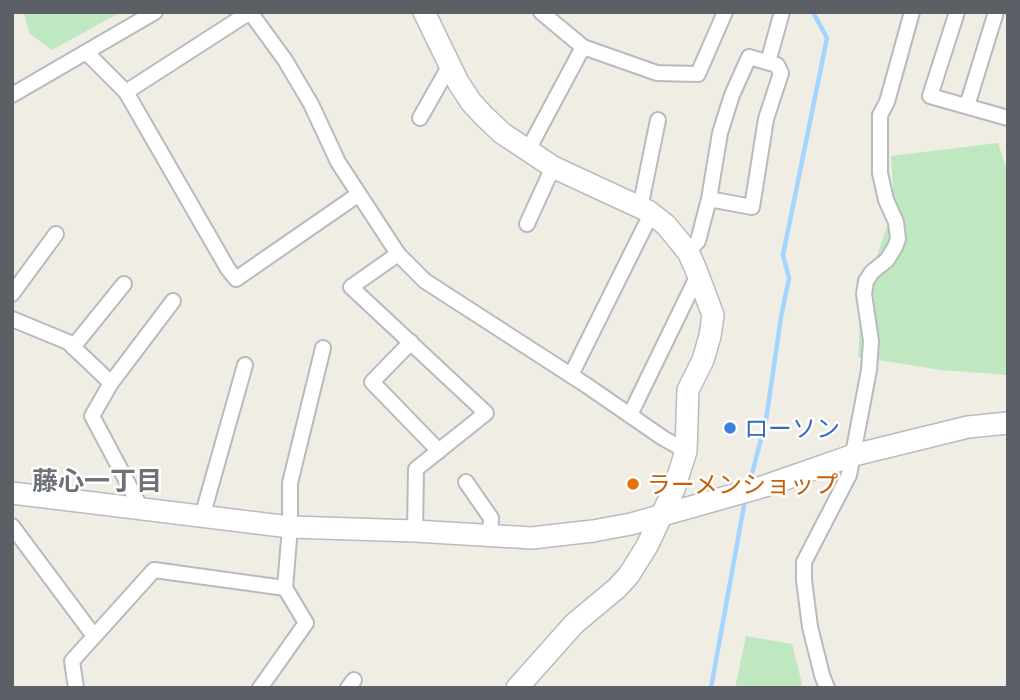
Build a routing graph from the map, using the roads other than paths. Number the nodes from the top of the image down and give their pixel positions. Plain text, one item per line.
1 (155, 12) edge
2 (250, 12) edge
3 (425, 12) edge
4 (541, 12) edge
5 (724, 12) edge
6 (782, 12) edge
7 (912, 12) edge
8 (957, 12) edge
9 (996, 12) edge
10 (583, 47) junction
11 (87, 53) junction
12 (768, 62) junction
13 (450, 65) junction
14 (126, 92) junction
15 (12, 95) edge
16 (967, 106) junction
17 (420, 118) dead end
18 (1008, 118) edge
19 (659, 120) dead end
20 (528, 150) junction
21 (553, 167) junction
22 (359, 194) junction
23 (709, 199) junction
24 (646, 211) junction
25 (527, 225) dead end
26 (56, 234) dead end
27 (688, 252) junction
28 (398, 254) junction
29 (698, 275) junction
30 (124, 284) dead end
31 (12, 294) edge
32 (173, 301) dead end
33 (12, 319) edge
34 (411, 342) junction
35 (73, 347) junction
36 (323, 348) dead end
37 (245, 365) dead end
38 (571, 375) junction
39 (111, 383) junction
40 (630, 415) junction
41 (1008, 423) edge
42 (439, 451) junction
43 (686, 451) junction
44 (854, 455) junction
45 (466, 482) dead end
46 (12, 493) edge
47 (142, 510) junction
48 (663, 513) junction
49 (202, 517) junction
50 (12, 526) edge
51 (290, 527) junction
52 (415, 531) junction
53 (490, 536) junction
54 (285, 588) junction
55 (94, 636) junction
56 (76, 688) edge
57 (260, 688) edge
58 (517, 688) edge
59 (827, 688) edge

1 - 11 street
2 - 14 street
2 - 22 street
3 - 13 street
4 - 10 street
5 - 10 street
6 - 12 street
7 - 44 street
8 - 16 street
9 - 16 street
10 - 20 street
11 - 14 street
11 - 15 street
12 - 23 street
12 - 23 street
13 - 17 street
13 - 20 street
14 - 22 street
16 - 18 street
19 - 24 street
20 - 21 street
21 - 24 street
21 - 25 street
22 - 28 street
23 - 27 street
24 - 27 street
24 - 38 street
26 - 31 street
27 - 29 street
28 - 34 street
28 - 38 street
29 - 40 street
29 - 43 street
30 - 35 street
32 - 39 street
33 - 35 street
34 - 42 street
34 - 42 street
35 - 39 street
36 - 51 street
37 - 49 street
38 - 40 street
39 - 47 street
40 - 43 street
41 - 44 street
42 - 52 street
43 - 48 street
44 - 48 street
44 - 59 street
45 - 53 street
46 - 47 street
47 - 49 street
48 - 53 street
48 - 58 street
49 - 51 street
50 - 55 street
51 - 52 street
51 - 54 street
52 - 53 street
54 - 55 street
54 - 57 street
55 - 56 street

